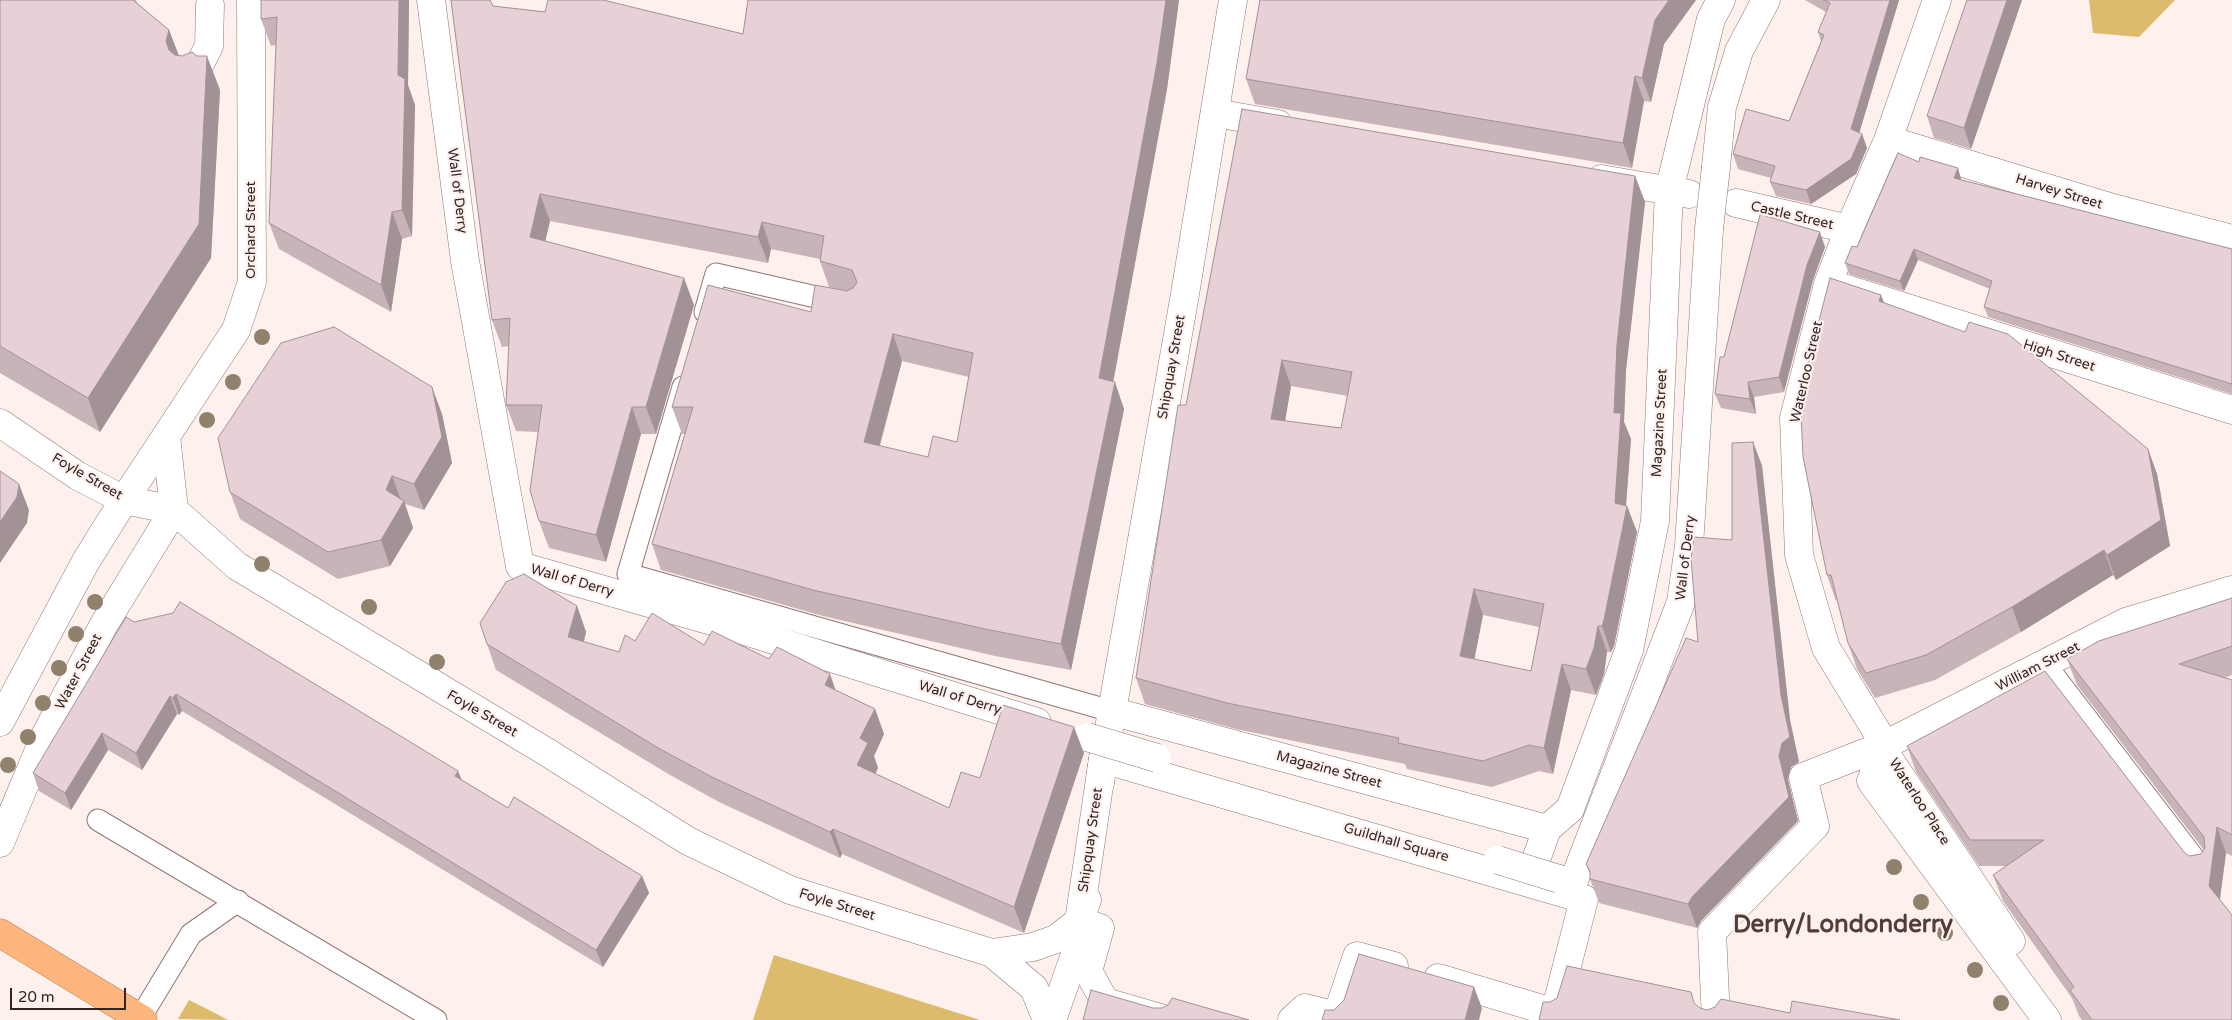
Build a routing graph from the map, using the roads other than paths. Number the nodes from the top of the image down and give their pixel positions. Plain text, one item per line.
1 (431, 0) edge
2 (1233, 0) edge
3 (1721, 0) edge
4 (1766, 0) edge
5 (1937, 0) edge
6 (209, 2) edge
7 (251, 3) edge
8 (194, 75) edge
9 (1215, 113) junction
10 (1302, 128) edge
11 (1888, 140) junction
12 (1573, 174) edge
13 (1679, 193) junction
14 (1736, 203) dead end
15 (1849, 229) junction
16 (2232, 239) edge
17 (1828, 284) junction
18 (854, 306) edge
19 (699, 330) edge
20 (688, 368) edge
21 (2232, 410) edge
22 (0, 424) edge
23 (166, 436) junction
24 (124, 500) junction
25 (174, 510) junction
26 (520, 566) junction
27 (2232, 590) edge
28 (508, 591) edge
29 (2045, 664) junction
30 (0, 722) edge
31 (1102, 735) junction
32 (1885, 745) junction
33 (98, 820) dead end
34 (1547, 829) junction
35 (0, 842) edge
36 (1537, 857) dead end
37 (2203, 870) edge
38 (238, 901) junction
39 (1079, 921) junction
40 (0, 933) edge
41 (992, 953) junction
42 (1514, 1010) edge
43 (1299, 1016) edge
44 (141, 1019) edge
45 (434, 1019) edge
46 (1047, 1020) edge
47 (1052, 1020) edge
48 (1167, 1020) edge
49 (1716, 1020) edge
50 (2048, 1020) edge
51 (2064, 1020) edge

1 - 26 street, Wall of Derry
2 - 9 street, Shipquay Street
3 - 13 street, Magazine Street
4 - 31 street, Wall of Derry, bridge
5 - 11 street, Waterloo Street
6 - 7 street
6 - 8 street
7 - 23 street, Orchard Street
9 - 10 street
9 - 31 street, Shipquay Street
11 - 15 street, Waterloo Street
11 - 16 street, Harvey Street
12 - 13 street
13 - 34 street, Magazine Street
14 - 15 street, Castle Street
15 - 17 street, Waterloo Street
17 - 21 street, High Street
17 - 32 street, Waterloo Street
18 - 19 lane
20 - 31 lane
22 - 24 street, Foyle Street
23 - 24 street, Orchard Street
23 - 25 street
24 - 25 street, Foyle Street
24 - 30 street
25 - 35 street, Water Street
25 - 41 street, Foyle Street
26 - 28 street
26 - 31 street, Wall of Derry
27 - 29 street, William Street
29 - 32 street, William Street
29 - 37 lane
31 - 34 street, Magazine Street
31 - 39 street, Shipquay Street
31 - 42 street, Guildhall Square
32 - 49 street, Waterloo Place
32 - 50 street, Waterloo Place
32 - 51 street, Waterloo Place
33 - 38 lane
34 - 36 street, Magazine Street
38 - 44 lane
38 - 45 lane
39 - 41 street, Foyle Street
39 - 47 street, Shipquay Street
39 - 48 street
40 - 44 highway
41 - 46 street, Foyle Street
42 - 43 street, Guildhall Square

